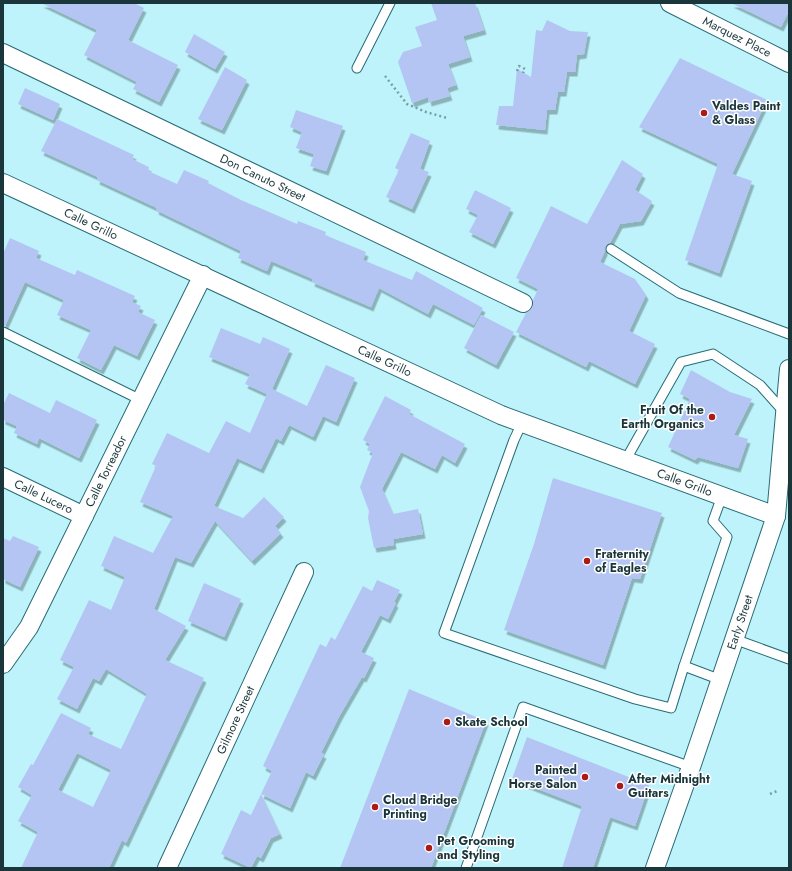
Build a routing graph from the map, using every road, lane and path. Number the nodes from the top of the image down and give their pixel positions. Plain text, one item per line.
1 (390, 3) edge
2 (670, 3) edge
3 (3, 53) edge
4 (786, 62) edge
5 (357, 68) dead end
6 (517, 71) dead end
7 (523, 73) dead end
8 (385, 76) dead end
9 (446, 118) dead end
10 (3, 183) edge
11 (611, 249) dead end
12 (203, 275) junction
13 (522, 304) dead end
14 (3, 332) edge
15 (789, 334) edge
16 (789, 369) edge
17 (142, 400) junction
18 (785, 413) junction
19 (522, 423) junction
20 (625, 461) junction
21 (3, 477) edge
22 (722, 496) junction
23 (84, 516) junction
24 (776, 516) junction
25 (304, 572) dead end
26 (734, 639) junction
27 (789, 659) edge
28 (3, 664) edge
29 (684, 666) junction
30 (721, 680) junction
31 (691, 767) junction
32 (777, 791) dead end
33 (770, 794) dead end
34 (167, 868) edge
35 (466, 868) edge
36 (655, 868) edge

1 - 5 lane
2 - 4 street, Marquez Place
3 - 13 street, Don Canuto Street
6 - 7 path
8 - 9 path
10 - 12 street, Calle Grillo
11 - 15 lane
12 - 17 street, Calle Torreador
12 - 19 street, Calle Grillo
14 - 17 lane
16 - 18 street, Early Street
17 - 23 street, Calle Torreador
18 - 20 lane
18 - 24 street, Early Street
19 - 20 street, Calle Grillo
19 - 29 lane
20 - 22 street, Calle Grillo
21 - 23 street, Calle Lucero
22 - 24 street, Calle Grillo
22 - 29 lane
23 - 28 street, Calle Torreador
24 - 26 street, Early Street
25 - 34 street, Gilmore Street
26 - 27 lane
26 - 30 street, Early Street
29 - 30 lane
30 - 31 street, Early Street
31 - 35 lane
31 - 36 street, Early Street
32 - 33 path

